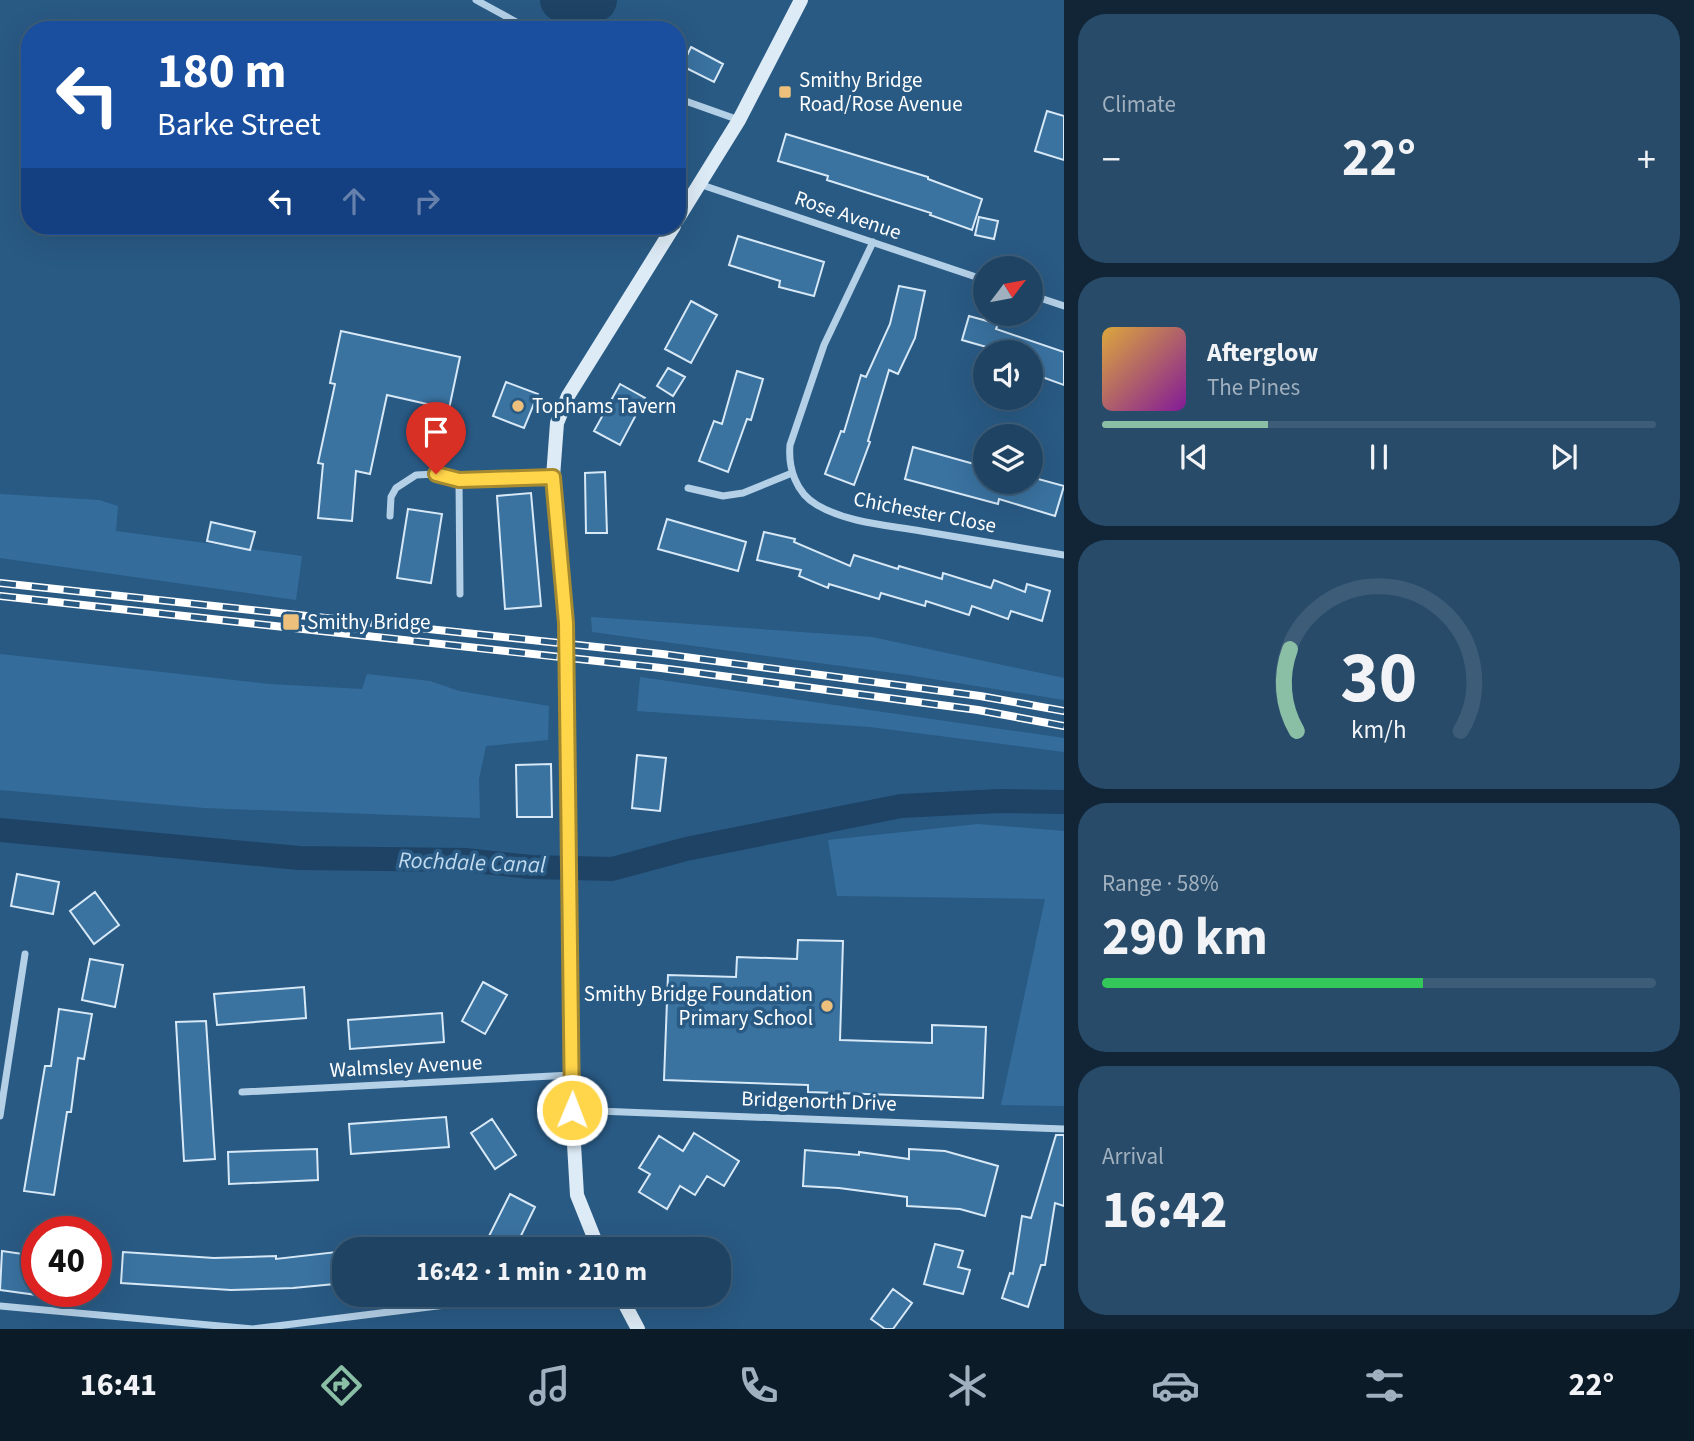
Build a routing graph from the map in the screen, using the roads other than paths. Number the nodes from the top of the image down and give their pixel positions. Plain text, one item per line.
1 (476, 0) edge
2 (798, 5) edge
3 (514, 21) edge
4 (686, 101) edge
5 (739, 120) junction
6 (699, 184) junction
7 (686, 205) edge
8 (668, 235) edge
9 (873, 242) junction
10 (973, 276) edge
11 (1043, 299) edge
12 (1064, 306) edge
13 (792, 473) junction
14 (553, 477) junction
15 (459, 480) junction
16 (688, 488) dead end
17 (390, 516) dead end
18 (1064, 555) edge
19 (460, 594) dead end
20 (25, 954) dead end
21 (572, 1075) junction
22 (2, 1086) edge
23 (242, 1092) dead end
24 (572, 1110) junction
25 (0, 1116) edge
26 (1064, 1129) edge
27 (594, 1237) edge
28 (0, 1306) edge
29 (429, 1307) edge
30 (626, 1307) edge
31 (253, 1329) edge
32 (638, 1329) edge

1 - 3 street
2 - 5 street
4 - 5 street
5 - 6 street
6 - 7 street
6 - 9 street, Rose Avenue
8 - 14 street
9 - 10 street, Rose Avenue
9 - 13 street
11 - 12 street
13 - 16 street
13 - 18 street, Chichester Close
14 - 15 street
14 - 21 street
15 - 17 street
15 - 19 street
20 - 22 street
21 - 23 street, Walmsley Avenue
21 - 24 street
22 - 25 street
24 - 26 street, Bridgenorth Drive
24 - 27 street
28 - 31 street
29 - 31 street
30 - 32 street

